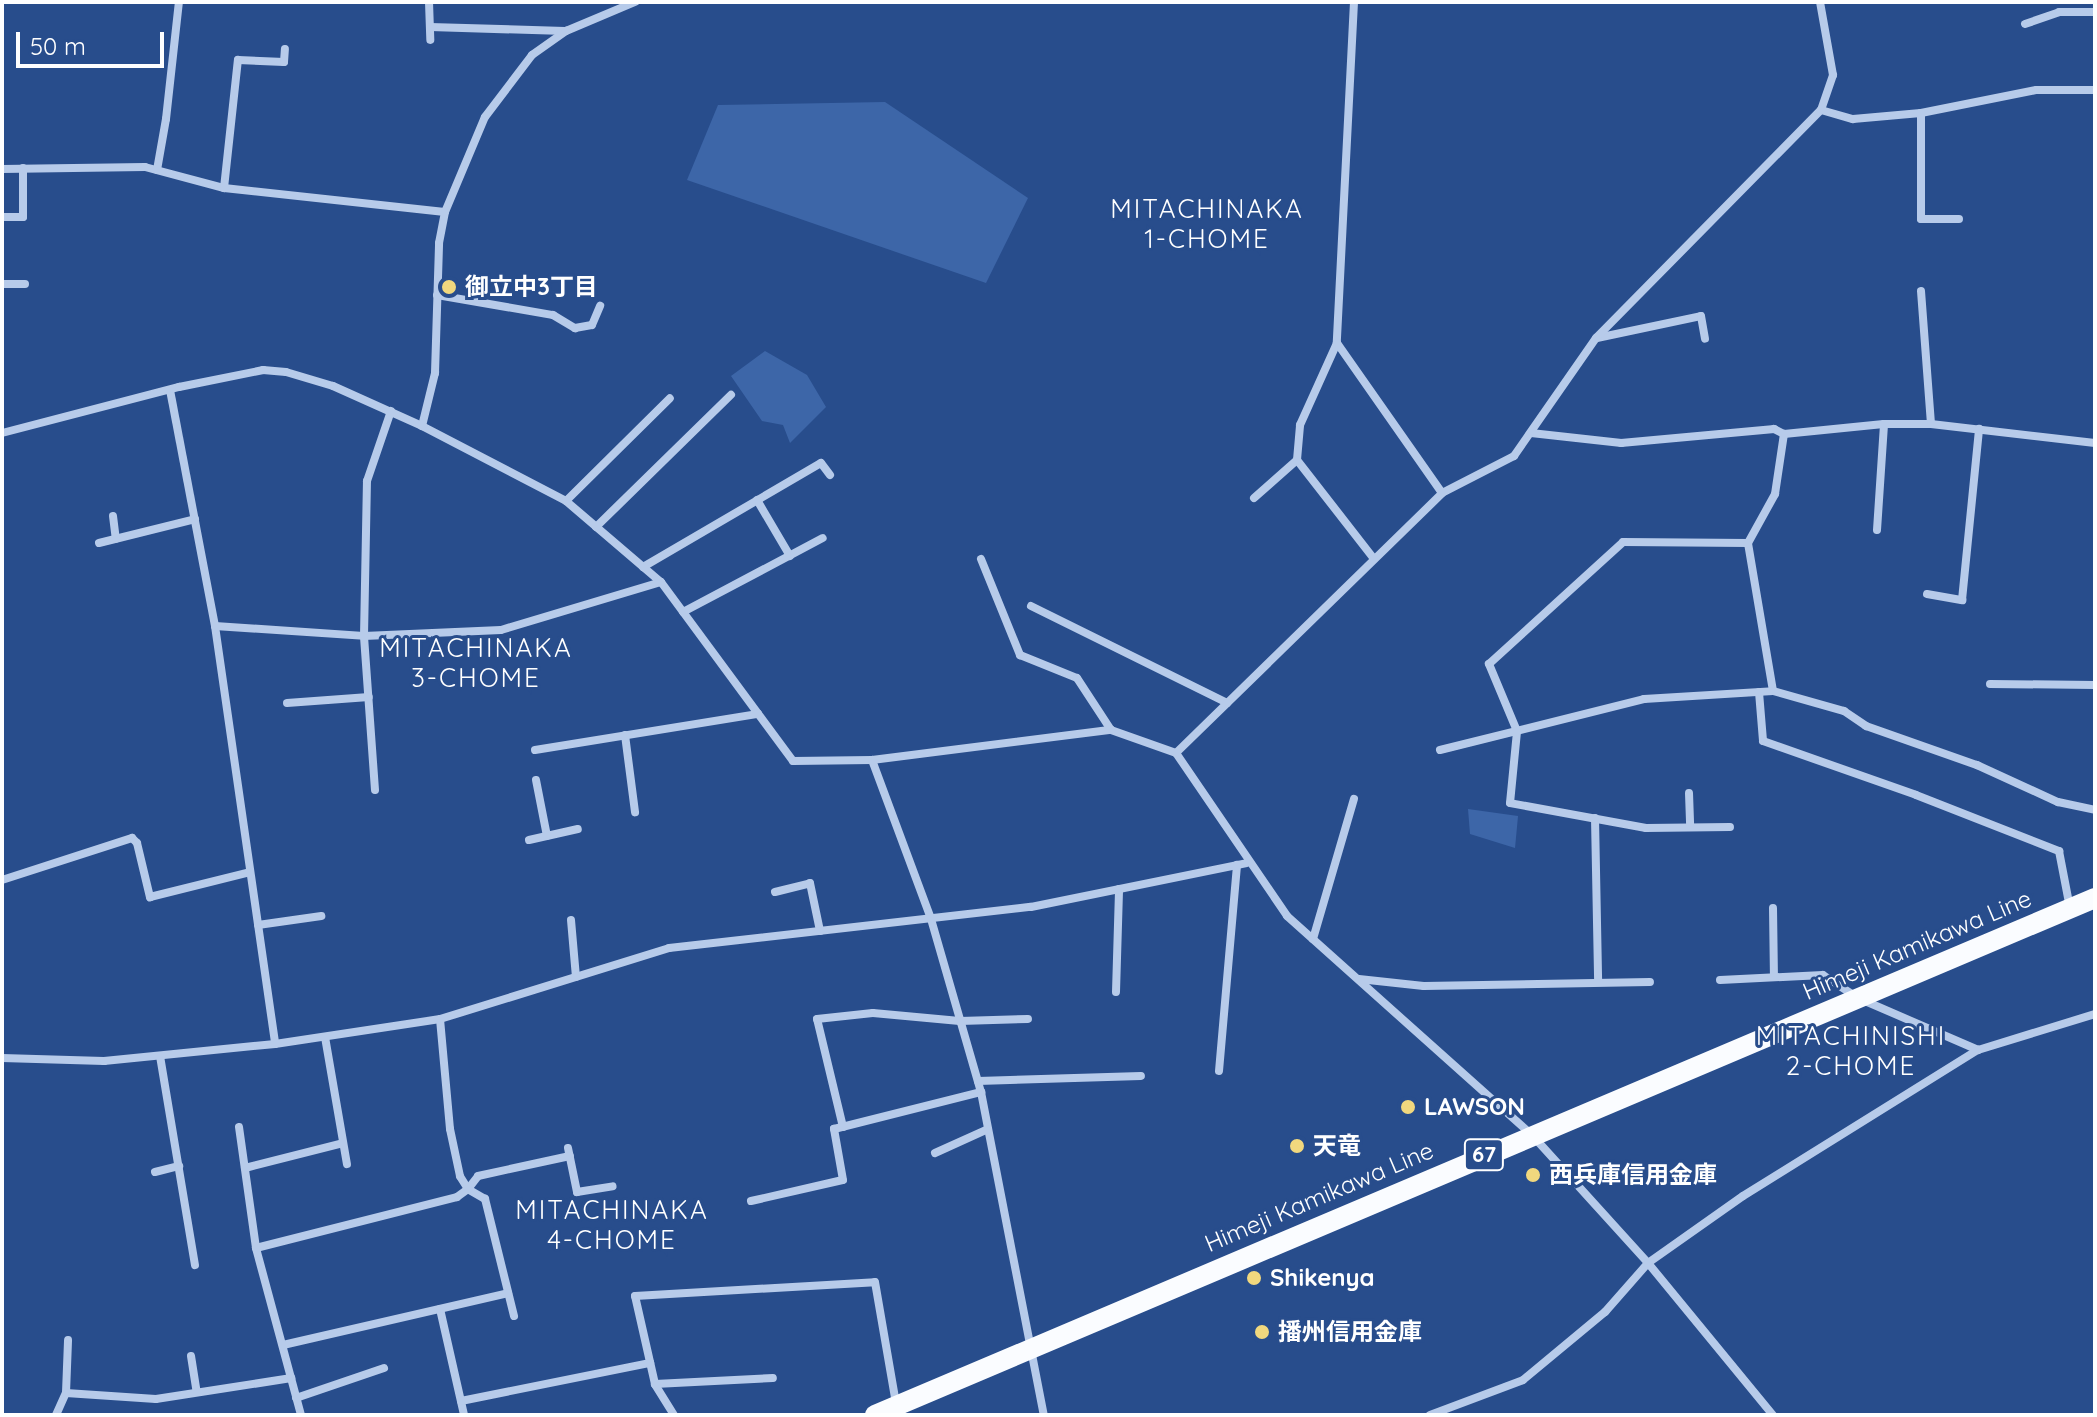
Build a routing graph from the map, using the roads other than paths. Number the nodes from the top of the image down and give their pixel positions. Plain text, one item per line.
1 (179, 2) edge
2 (429, 2) edge
3 (635, 2) edge
4 (1354, 2) edge
5 (1820, 2) edge
6 (2057, 2) edge
7 (2059, 12) junction
8 (2095, 12) edge
9 (2025, 24) dead end
10 (430, 27) junction
11 (566, 31) junction
12 (430, 40) dead end
13 (285, 49) dead end
14 (2095, 90) edge
15 (1821, 110) junction
16 (1921, 113) junction
17 (23, 168) junction
18 (2, 169) edge
19 (157, 170) junction
20 (224, 188) junction
21 (445, 212) junction
22 (2, 217) edge
23 (1959, 219) dead end
24 (2, 284) edge
25 (25, 284) dead end
26 (1921, 291) dead end
27 (437, 295) junction
28 (600, 306) dead end
29 (1596, 338) junction
30 (1705, 339) dead end
31 (1337, 343) junction
32 (170, 390) junction
33 (731, 395) dead end
34 (670, 398) dead end
35 (391, 411) junction
36 (1884, 424) junction
37 (1931, 424) junction
38 (422, 426) junction
39 (1979, 429) junction
40 (2, 433) edge
41 (1531, 433) junction
42 (1784, 434) junction
43 (2095, 443) edge
44 (1297, 460) junction
45 (830, 475) dead end
46 (1442, 493) junction
47 (1254, 498) dead end
48 (757, 500) junction
49 (566, 501) junction
50 (113, 516) dead end
51 (195, 519) junction
52 (596, 527) junction
53 (1877, 530) dead end
54 (823, 538) dead end
55 (116, 539) junction
56 (99, 543) dead end
57 (1748, 543) junction
58 (790, 556) junction
59 (981, 559) dead end
60 (1374, 559) junction
61 (643, 567) junction
62 (661, 582) junction
63 (1927, 594) dead end
64 (1031, 606) dead end
65 (683, 612) junction
66 (215, 626) junction
67 (364, 636) junction
68 (1990, 684) dead end
69 (2095, 685) edge
70 (1773, 691) junction
71 (1759, 692) junction
72 (369, 697) junction
73 (287, 703) dead end
74 (1227, 703) junction
75 (758, 714) junction
76 (1111, 730) junction
77 (1517, 731) junction
78 (625, 735) junction
79 (535, 750) dead end
80 (1440, 750) dead end
81 (1176, 753) junction
82 (872, 760) junction
83 (536, 780) dead end
84 (375, 790) dead end
85 (1689, 793) dead end
86 (1354, 799) dead end
87 (2095, 810) edge
88 (635, 812) dead end
89 (1595, 818) junction
90 (1690, 827) junction
91 (1730, 827) dead end
92 (578, 829) dead end
93 (547, 836) junction
94 (529, 840) dead end
95 (1247, 863) junction
96 (1237, 865) junction
97 (250, 872) junction
98 (2, 880) edge
99 (1119, 889) junction
100 (775, 892) dead end
101 (2095, 898) edge
102 (1773, 908) dead end
103 (2070, 909) junction
104 (321, 916) dead end
105 (931, 919) junction
106 (571, 920) dead end
107 (258, 925) junction
108 (820, 931) junction
109 (1313, 939) junction
110 (576, 977) junction
111 (1774, 977) junction
112 (1358, 979) junction
113 (1720, 980) dead end
114 (1598, 981) junction
115 (1650, 982) dead end
116 (1116, 992) dead end
117 (1858, 998) junction
118 (2095, 1014) edge
119 (440, 1019) junction
120 (1028, 1019) dead end
121 (960, 1021) junction
122 (325, 1037) junction
123 (275, 1044) junction
124 (1978, 1050) junction
125 (160, 1056) junction
126 (2, 1058) edge
127 (1219, 1071) dead end
128 (1141, 1076) dead end
129 (978, 1081) junction
130 (981, 1092) junction
131 (239, 1127) dead end
132 (843, 1127) junction
133 (988, 1129) junction
134 (1532, 1135) junction
135 (343, 1143) junction
136 (935, 1153) dead end
137 (347, 1164) dead end
138 (179, 1166) junction
139 (245, 1168) junction
140 (155, 1172) dead end
141 (613, 1186) dead end
142 (468, 1189) junction
143 (751, 1201) dead end
144 (256, 1248) junction
145 (1648, 1263) junction
146 (195, 1265) dead end
147 (508, 1293) junction
148 (440, 1309) junction
149 (514, 1316) dead end
150 (68, 1340) dead end
151 (283, 1345) junction
152 (1033, 1347) junction
153 (191, 1356) dead end
154 (650, 1363) junction
155 (384, 1368) dead end
156 (291, 1378) junction
157 (773, 1378) dead end
158 (655, 1384) junction
159 (197, 1392) junction
160 (66, 1393) junction
161 (296, 1398) junction
162 (461, 1401) junction
163 (897, 1406) junction
164 (56, 1415) edge
165 (301, 1415) edge
166 (464, 1415) edge
167 (674, 1415) edge
168 (875, 1415) edge
169 (1044, 1415) edge
170 (1430, 1415) edge
171 (1773, 1415) edge

1 - 19 street
2 - 10 street
3 - 11 street
4 - 31 street
5 - 15 street
6 - 7 street
7 - 8 street
7 - 9 street
10 - 11 street
10 - 12 street
11 - 21 street
13 - 20 street
14 - 16 street
15 - 16 street
15 - 29 street
16 - 23 street
17 - 18 street
17 - 19 street
17 - 22 street
19 - 20 street
20 - 21 street
21 - 27 street
24 - 25 street
26 - 37 street
27 - 28 street
27 - 38 street
29 - 30 street
29 - 41 street
31 - 44 street
31 - 46 street
32 - 35 street
32 - 40 street
32 - 51 street
33 - 52 street
34 - 49 street
35 - 38 street
35 - 67 street
36 - 37 street
36 - 42 street
36 - 53 street
37 - 39 street
38 - 49 street
39 - 43 street
39 - 63 street
41 - 42 street
41 - 46 street
42 - 57 street
44 - 47 street
44 - 60 street
45 - 48 street
46 - 60 street
48 - 58 street
48 - 61 street
49 - 52 street
50 - 55 street
51 - 55 street
51 - 66 street
52 - 61 street
54 - 58 street
55 - 56 street
57 - 70 street
57 - 77 street
58 - 65 street
59 - 76 street
60 - 74 street
61 - 62 street
62 - 65 street
62 - 67 street
64 - 74 street
65 - 75 street
66 - 67 street
66 - 97 street
67 - 72 street
68 - 69 street
70 - 71 street
70 - 87 street
71 - 77 street
71 - 103 street
72 - 73 street
72 - 84 street
74 - 81 street
75 - 78 street
75 - 82 street
76 - 81 street
76 - 82 street
77 - 80 street
77 - 89 street
78 - 79 street
78 - 88 street
81 - 95 street
82 - 105 street
83 - 93 street
85 - 90 street
86 - 109 street
89 - 90 street
89 - 114 street
90 - 91 street
92 - 93 street
93 - 94 street
95 - 96 street
95 - 109 street
96 - 99 street
96 - 127 street
97 - 98 street
97 - 107 street
99 - 105 street
99 - 116 street
100 - 108 street
101 - 103 main road, Himeji Kamikawa Line / 67
102 - 111 street
103 - 117 main road, Himeji Kamikawa Line / 67
104 - 107 street
105 - 108 street
105 - 121 street
106 - 110 street
107 - 123 street
108 - 110 street
109 - 112 street
110 - 119 street
111 - 113 street
111 - 117 street
112 - 114 street
112 - 134 street
114 - 115 street
117 - 124 street
117 - 134 main road, Himeji Kamikawa Line / 67
118 - 124 street
119 - 122 street
119 - 142 street
120 - 121 street
121 - 129 street
121 - 132 street
122 - 123 street
122 - 135 street
123 - 125 street
124 - 145 street
125 - 126 street
125 - 138 street
128 - 129 street
129 - 130 street
130 - 132 street
130 - 133 street
131 - 139 street
132 - 143 street
133 - 136 street
133 - 152 street
134 - 145 street
134 - 152 main road, Himeji Kamikawa Line / 67
135 - 137 street
135 - 139 street
138 - 140 street
138 - 146 street
139 - 144 street
141 - 142 street
142 - 144 street
142 - 147 street
144 - 151 street
145 - 170 street
145 - 171 street
147 - 148 street
147 - 149 street
148 - 151 street
148 - 162 street
150 - 160 street
151 - 156 street
152 - 163 main road, Himeji Kamikawa Line / 67
152 - 169 street
153 - 159 street
154 - 158 street
154 - 162 street
154 - 163 street
155 - 161 street
156 - 159 street
156 - 161 street
157 - 158 street
158 - 167 street
159 - 160 street
160 - 164 street
161 - 165 street
162 - 166 street
163 - 168 main road, Himeji Kamikawa Line / 67

